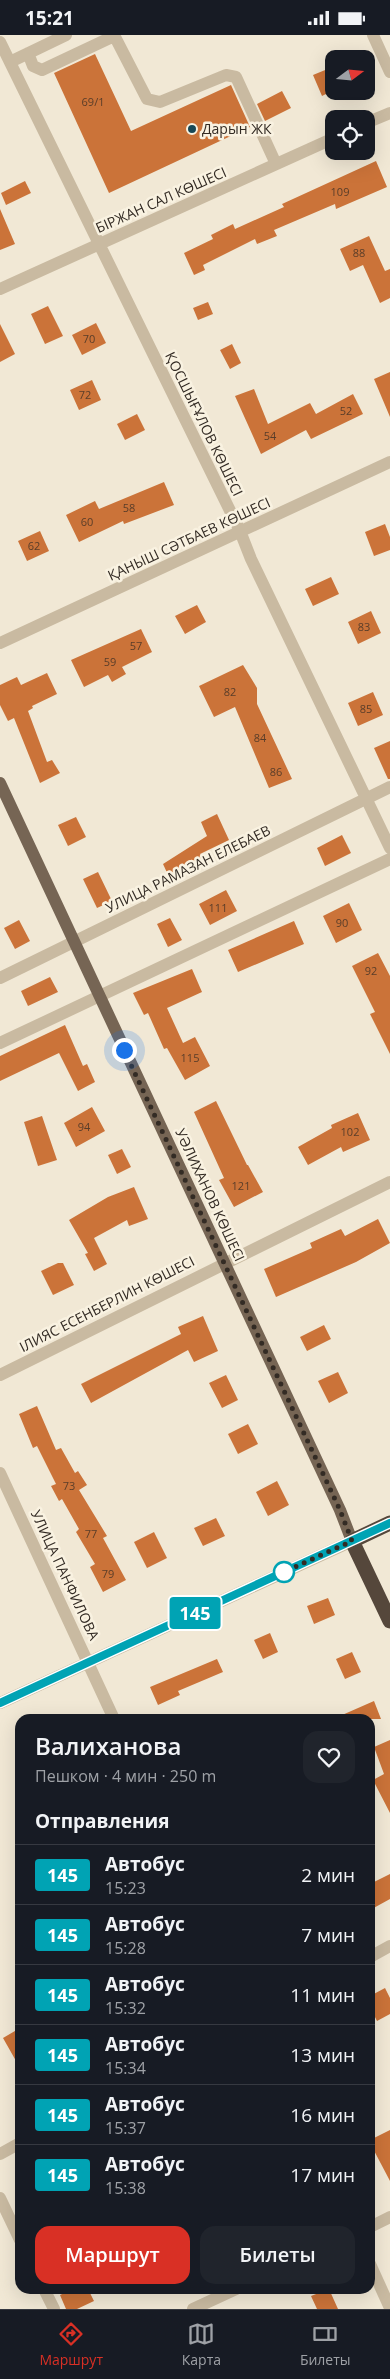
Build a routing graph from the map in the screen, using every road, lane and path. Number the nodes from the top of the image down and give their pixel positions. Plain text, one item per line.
1 (66, 35) edge
2 (373, 35) edge
3 (114, 36) edge
4 (0, 41) edge
5 (28, 53) junction
6 (10, 63) junction
7 (390, 72) edge
8 (390, 113) edge
9 (375, 119) edge
10 (325, 142) edge
11 (276, 164) junction
12 (99, 244) junction
13 (0, 289) edge
14 (390, 462) edge
15 (240, 531) junction
16 (0, 643) edge
17 (0, 783) edge
18 (390, 787) edge
19 (366, 798) junction
20 (390, 848) edge
21 (390, 859) edge
22 (74, 942) junction
23 (0, 978) edge
24 (100, 997) junction
25 (0, 1043) edge
26 (390, 1182) edge
27 (223, 1263) junction
28 (0, 1375) edge
29 (0, 1473) edge
30 (390, 1523) edge
31 (352, 1541) junction
32 (390, 1621) edge
33 (89, 1661) junction
34 (0, 1703) edge
35 (112, 1714) edge
36 (390, 1947) edge
37 (375, 1954) edge
38 (15, 2146) edge
39 (0, 2154) edge
40 (0, 2198) edge
41 (390, 2217) edge
42 (375, 2224) edge
43 (15, 2230) edge
44 (375, 2275) edge
45 (46, 2294) edge
46 (225, 2294) edge
47 (390, 2308) edge
48 (54, 2309) edge
49 (192, 2309) edge

1 - 5 street
2 - 7 street
3 - 5 street
3 - 11 street
4 - 6 street, ҚОСШЫҒҰЛОВ КӨШЕСІ
5 - 6 street
6 - 12 street, ҚОСШЫҒҰЛОВ КӨШЕСІ
8 - 9 street
10 - 11 street, БІРЖАН САЛ КӨШЕСІ
11 - 12 street, БІРЖАН САЛ КӨШЕСІ
12 - 13 street, БІРЖАН САЛ КӨШЕСІ
12 - 15 street, ҚОСШЫҒҰЛОВ КӨШЕСІ
14 - 15 street, ҚАНЫШ СӘТБАЕВ КӨШЕСІ
15 - 16 street, ҚАНЫШ СӘТБАЕВ КӨШЕСІ
15 - 19 street, ҚОСШЫҒҰЛОВ КӨШЕСІ
17 - 22 main road, УӘЛИХАНОВ КӨШЕСІ
18 - 19 street, УЛИЦА РАМАЗАН ЕЛЕБАЕВ
19 - 20 street, ҚОСШЫҒҰЛОВ КӨШЕСІ
19 - 22 street, УЛИЦА РАМАЗАН ЕЛЕБАЕВ
21 - 24 street
22 - 23 street, УЛИЦА РАМАЗАН ЕЛЕБАЕВ
22 - 24 main road, УӘЛИХАНОВ КӨШЕСІ
24 - 25 street
24 - 27 main road, УӘЛИХАНОВ КӨШЕСІ
26 - 27 street, ІЛИЯС ЕСЕНБЕРЛИН КӨШЕСІ
27 - 28 street, ІЛИЯС ЕСЕНБЕРЛИН КӨШЕСІ
27 - 31 main road, УӘЛИХАНОВ КӨШЕСІ
29 - 33 street, УЛИЦА ПАНФИЛОВА
30 - 31 highway
31 - 32 highway, УӘЛИХАНОВ КӨШЕСІ
31 - 33 street
33 - 34 street
33 - 35 street, УЛИЦА ПАНФИЛОВА
36 - 37 street
38 - 39 street
40 - 43 street
41 - 42 street
44 - 47 street
45 - 48 street
46 - 49 street

